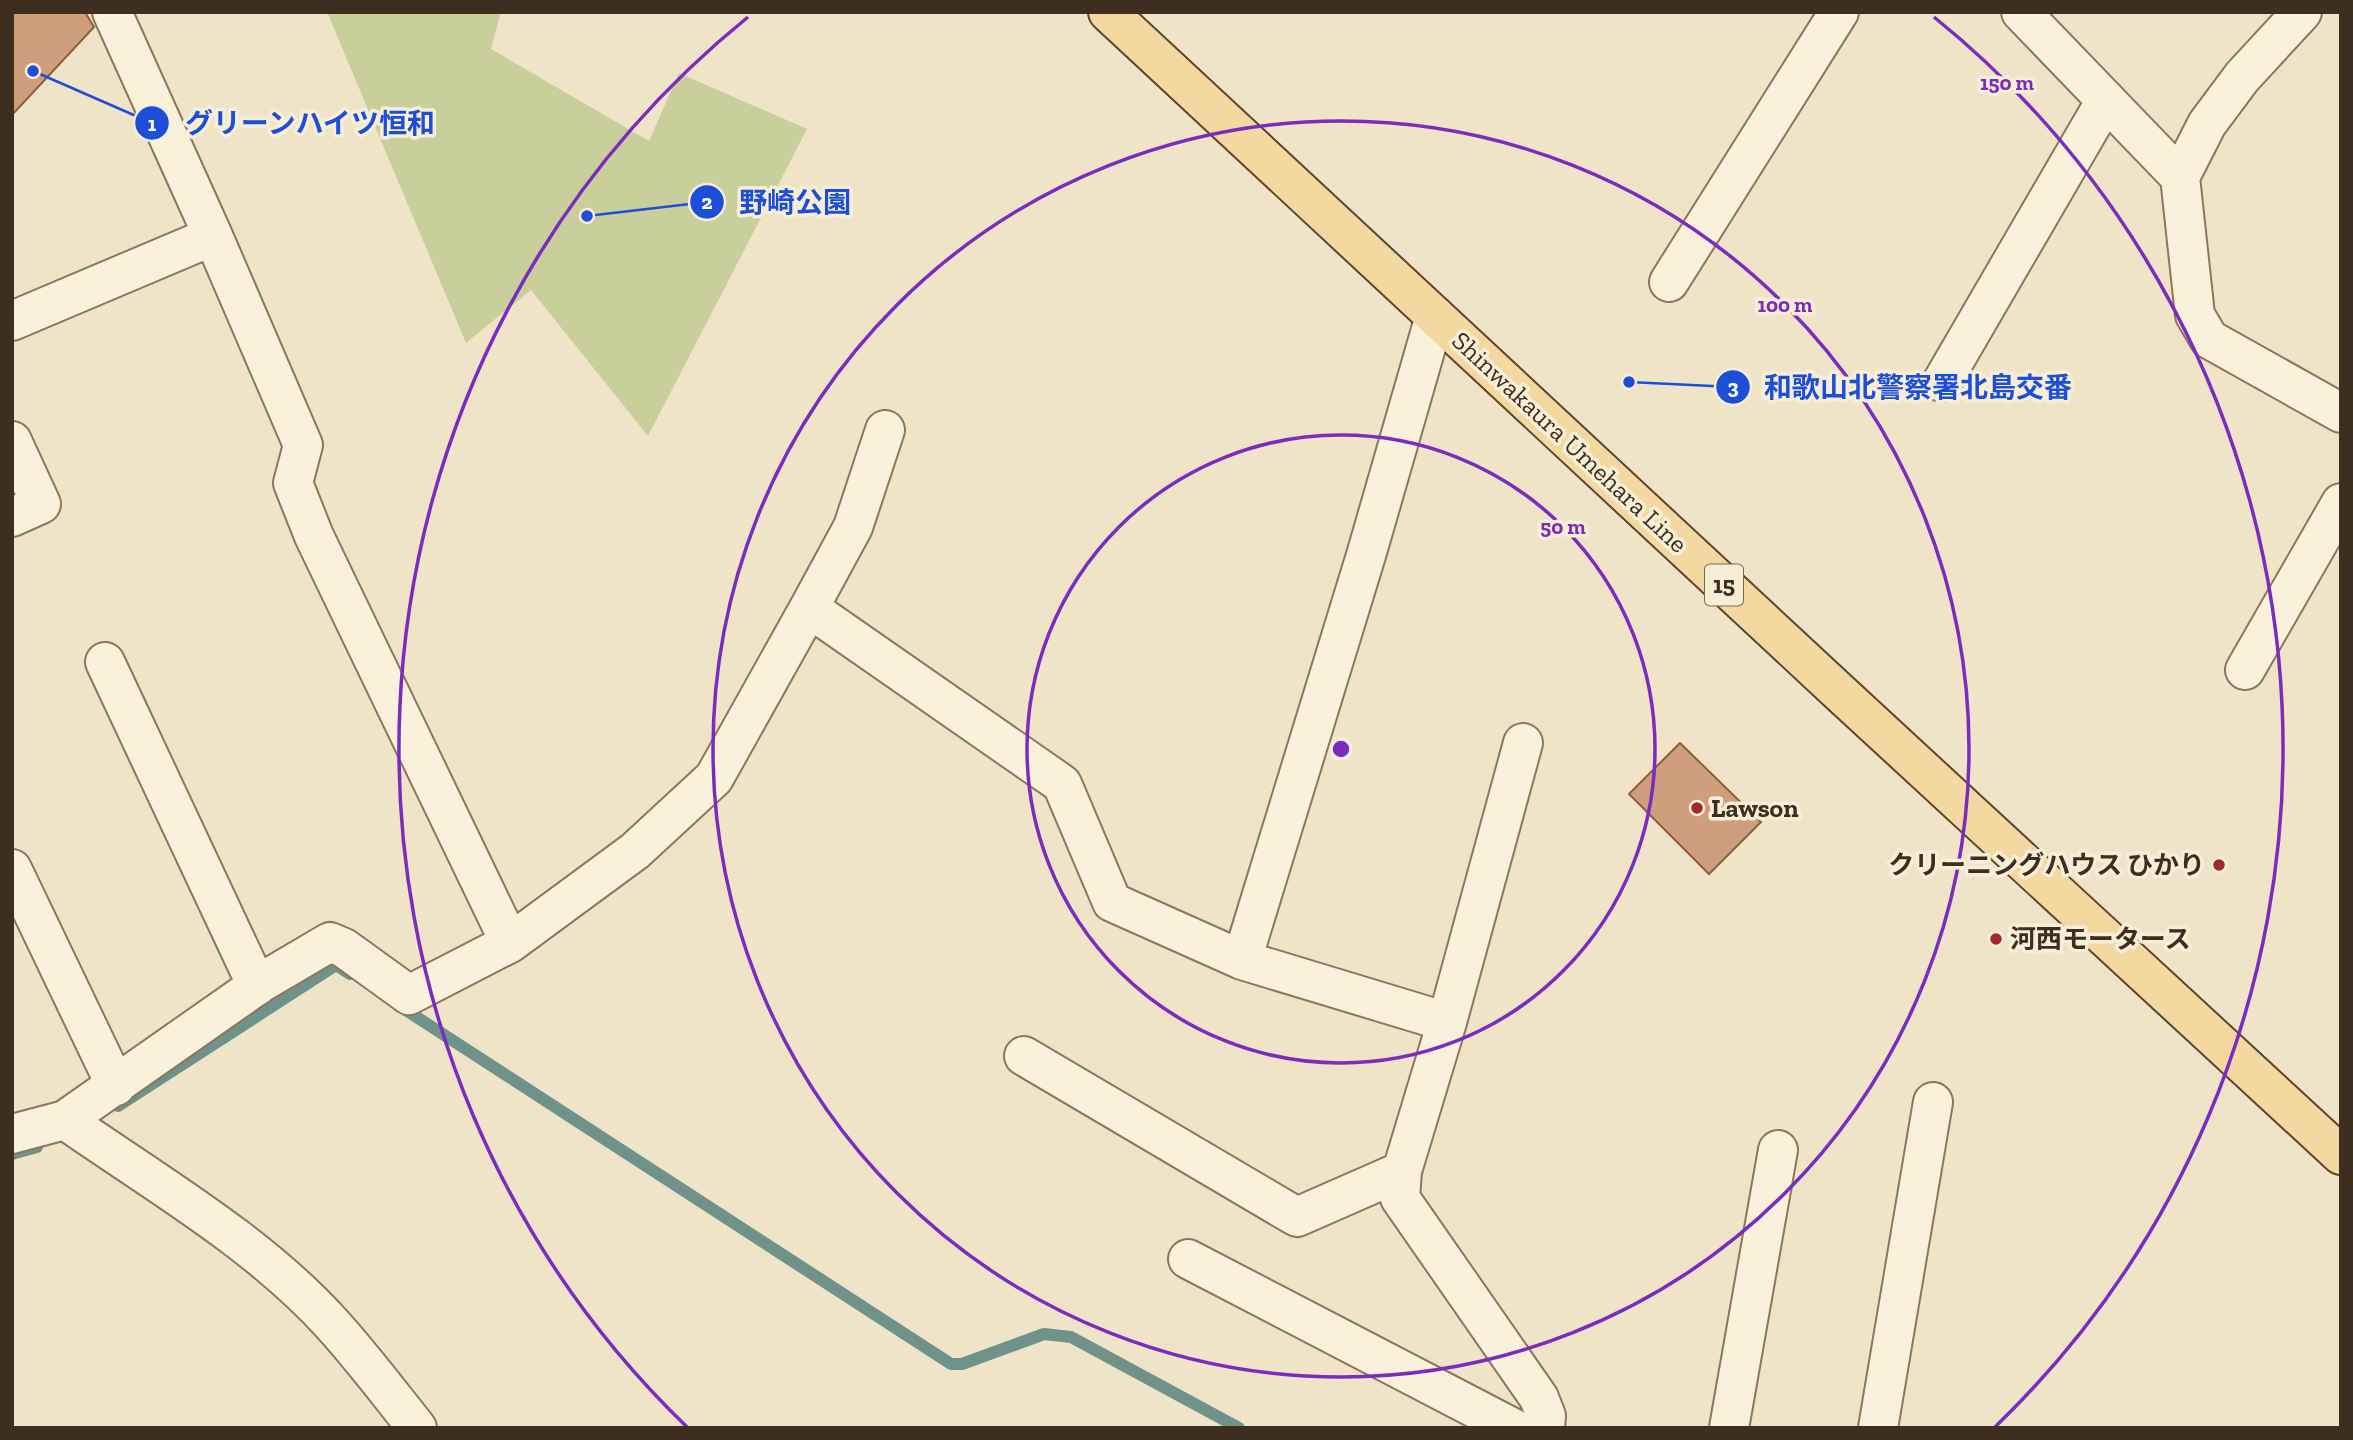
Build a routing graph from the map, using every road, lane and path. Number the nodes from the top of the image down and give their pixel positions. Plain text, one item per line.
1 (112, 12) edge
2 (1108, 12) edge
3 (1839, 12) edge
4 (2021, 12) edge
5 (2302, 12) edge
6 (2106, 100) junction
7 (2180, 177) junction
8 (213, 236) junction
9 (1669, 282) dead end
10 (1435, 316) junction
11 (12, 321) edge
12 (1942, 382) dead end
13 (2341, 413) edge
14 (885, 430) dead end
15 (12, 441) edge
16 (2341, 503) edge
17 (12, 517) edge
18 (809, 608) junction
19 (105, 663) dead end
20 (2245, 670) dead end
21 (1523, 743) dead end
22 (12, 869) edge
23 (510, 943) junction
24 (1241, 960) junction
25 (257, 986) junction
26 (1447, 1022) junction
27 (1024, 1056) dead end
28 (116, 1086) junction
29 (1933, 1102) dead end
30 (75, 1127) junction
31 (12, 1134) edge
32 (1778, 1150) dead end
33 (2341, 1155) edge
34 (1402, 1171) junction
35 (1188, 1259) dead end
36 (417, 1428) edge
37 (1513, 1428) edge
38 (1545, 1428) edge
39 (1729, 1428) edge
40 (1878, 1428) edge

1 - 8 street
2 - 10 main road, Shinwakaura Umehara Line / 15
3 - 9 street
4 - 6 street
5 - 7 street
6 - 7 street
6 - 12 street
7 - 13 street
8 - 11 street
8 - 23 street
10 - 24 street
10 - 33 main road, Shinwakaura Umehara Line / 15
14 - 18 street
15 - 17 street
16 - 20 street
18 - 23 street
18 - 24 street
19 - 25 street
21 - 26 street
22 - 28 street
23 - 25 street
24 - 26 street
25 - 28 street
26 - 34 street
27 - 34 street
28 - 30 street
29 - 40 street
30 - 31 street
30 - 36 street
32 - 39 street
34 - 38 street
35 - 37 street

